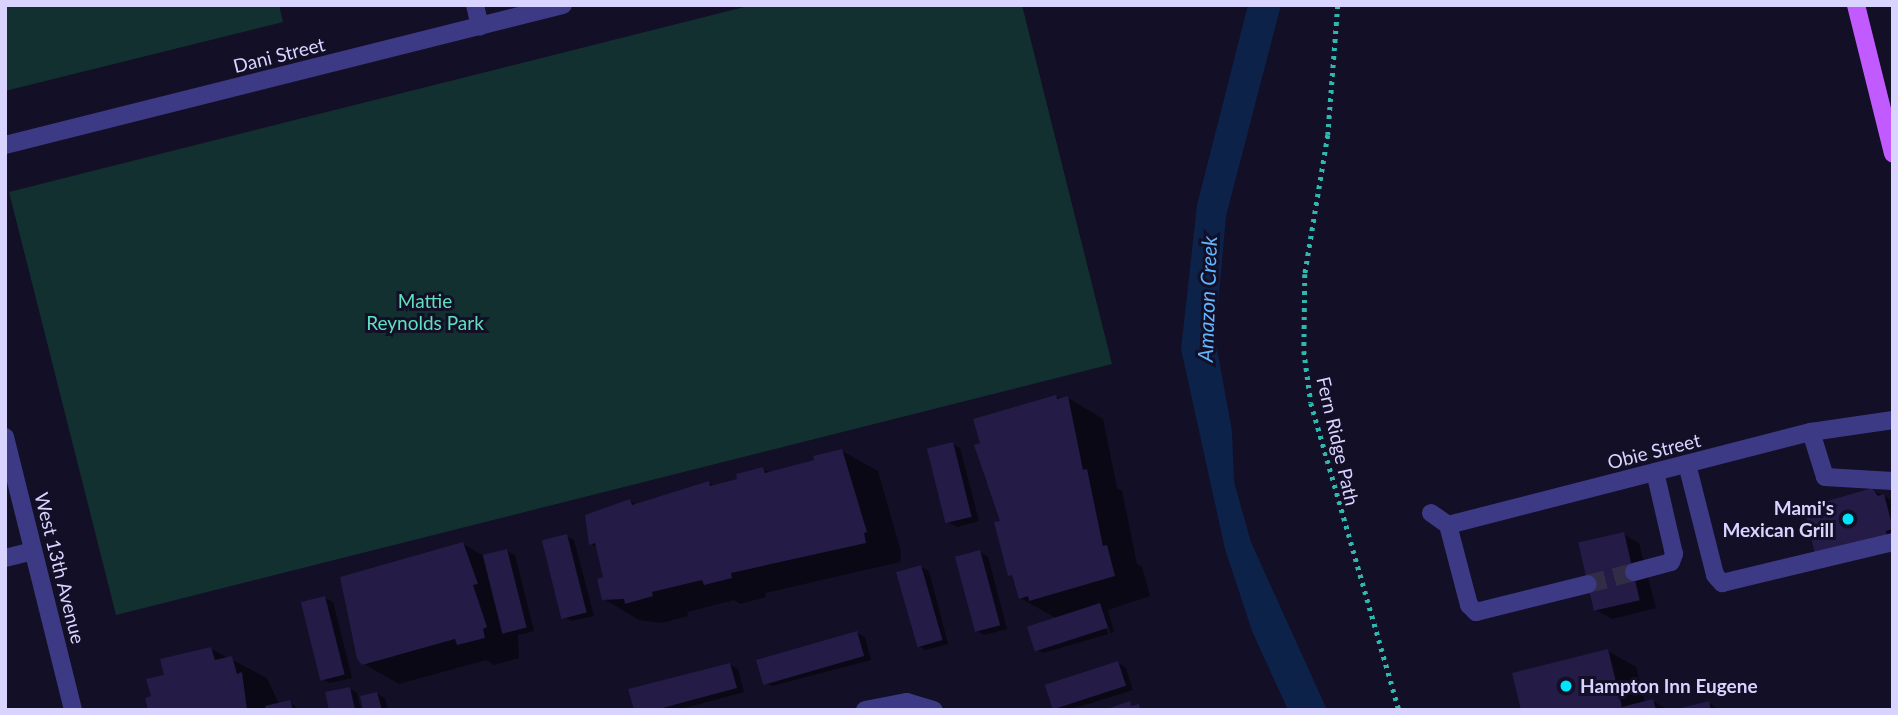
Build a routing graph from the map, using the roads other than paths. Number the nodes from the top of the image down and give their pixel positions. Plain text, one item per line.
1 (475, 5) edge
2 (563, 5) edge
3 (1856, 5) edge
4 (480, 26) junction
5 (5, 145) edge
6 (1893, 153) edge
7 (1893, 421) edge
8 (1811, 432) junction
9 (5, 437) edge
10 (1687, 464) junction
11 (1655, 472) junction
12 (1893, 481) edge
13 (1431, 513) dead end
14 (1448, 525) junction
15 (1893, 542) edge
16 (33, 551) junction
17 (5, 558) edge
18 (1634, 572) tunnel mouth
19 (1588, 584) tunnel mouth
20 (73, 710) edge
21 (864, 710) edge
22 (934, 710) edge

1 - 4 street
2 - 4 street, Dani Street
3 - 6 main road
4 - 5 street, Dani Street
7 - 8 street, Obie Street
8 - 10 street, Obie Street
8 - 12 street
9 - 16 street, West 13th Avenue
10 - 11 street, Obie Street
10 - 15 street
11 - 14 street, Obie Street
11 - 18 street
13 - 14 street
14 - 19 street
16 - 17 street
16 - 20 street, West 13th Avenue
21 - 22 street

